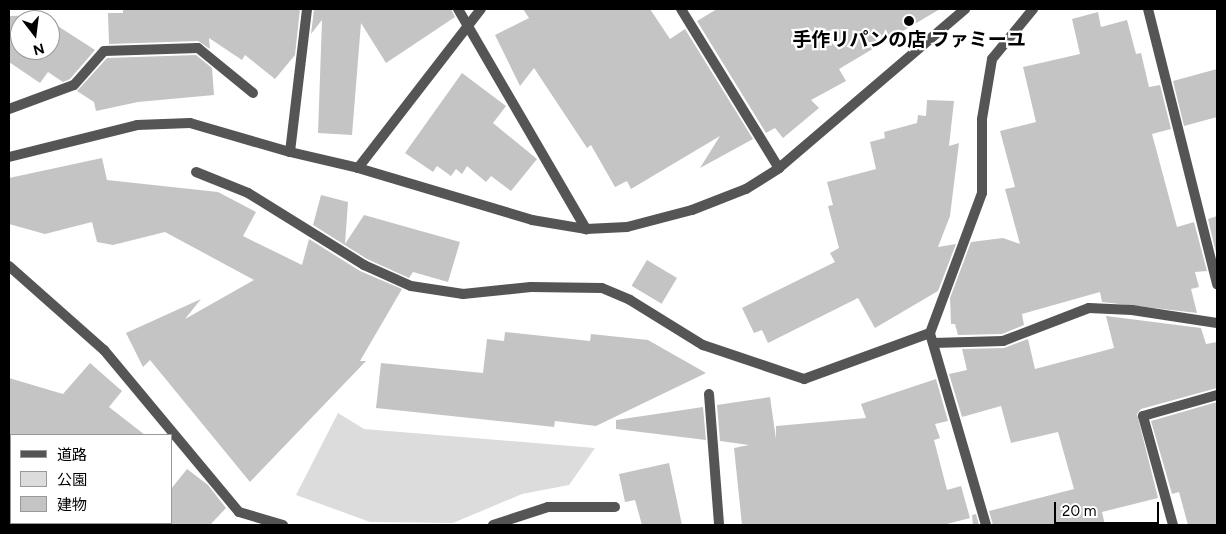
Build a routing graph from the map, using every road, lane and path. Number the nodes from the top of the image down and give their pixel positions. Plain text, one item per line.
1 (307, 9) edge
2 (458, 9) edge
3 (481, 9) edge
4 (681, 9) edge
5 (964, 9) edge
6 (1033, 9) edge
7 (1148, 9) edge
8 (468, 26) junction
9 (253, 93) dead end
10 (9, 109) edge
11 (290, 152) junction
12 (9, 157) edge
13 (358, 168) junction
14 (779, 168) junction
15 (196, 172) dead end
16 (586, 229) junction
17 (9, 266) edge
18 (1217, 284) edge
19 (1217, 323) edge
20 (932, 338) junction
21 (709, 394) dead end
22 (1217, 394) edge
23 (615, 507) dead end
24 (277, 524) edge
25 (493, 525) edge
26 (719, 525) edge
27 (986, 525) edge
28 (1173, 525) edge

1 - 11 street
2 - 8 street
3 - 8 street
4 - 14 street
5 - 14 street
6 - 20 street
7 - 18 street
8 - 13 street
8 - 16 street
9 - 10 street
11 - 12 street
11 - 13 street
13 - 16 street
14 - 16 street
15 - 20 street
17 - 24 street
19 - 20 street
20 - 27 street
21 - 26 street
22 - 28 street
23 - 25 street

